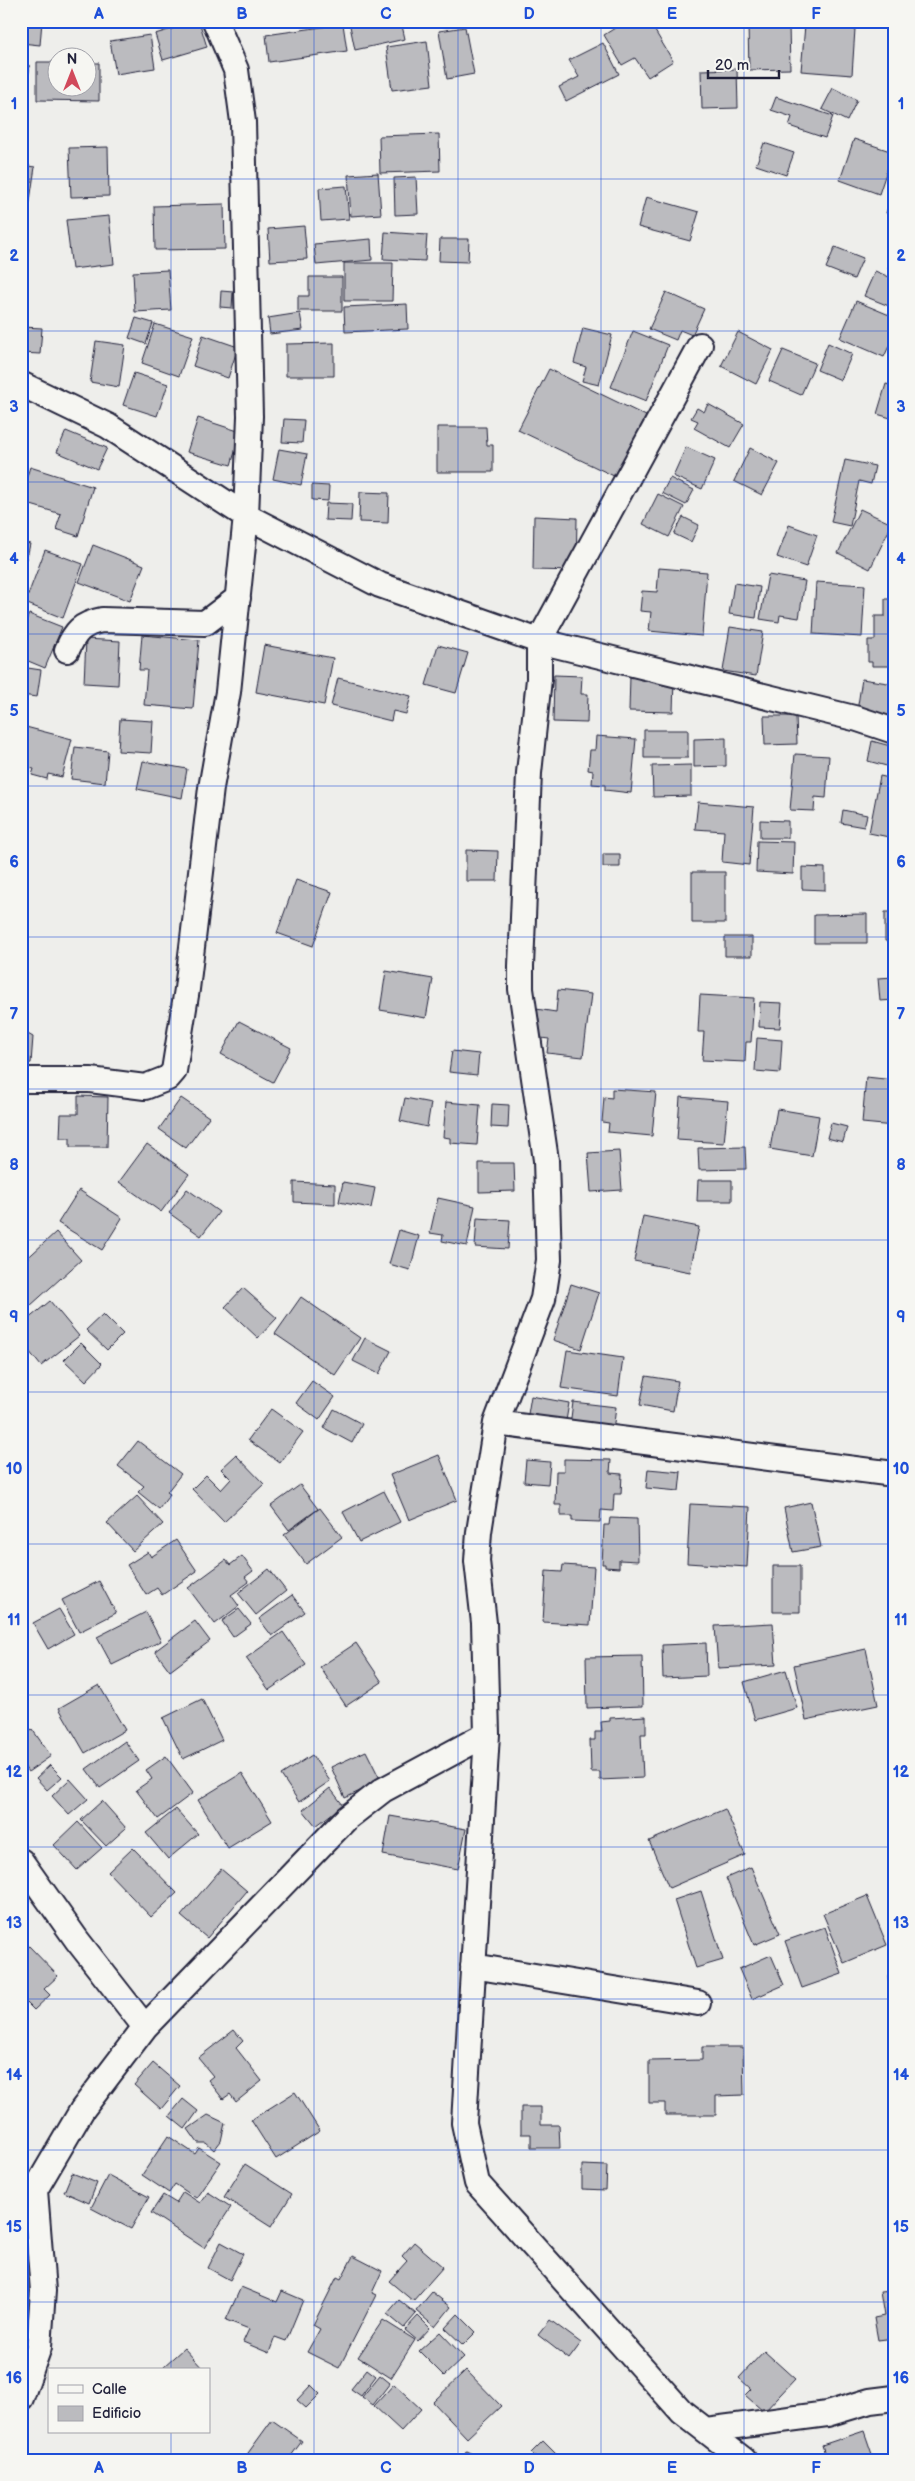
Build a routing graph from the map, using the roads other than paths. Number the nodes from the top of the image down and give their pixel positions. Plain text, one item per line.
1 (215, 21) edge
2 (700, 345) dead end
3 (21, 384) edge
4 (246, 516) junction
5 (238, 598) junction
6 (539, 641) junction
7 (67, 650) dead end
8 (894, 731) edge
9 (21, 1080) edge
10 (496, 1423) junction
11 (894, 1474) edge
12 (486, 1734) junction
13 (21, 1861) edge
14 (473, 1966) junction
15 (698, 2003) dead end
16 (145, 2027) junction
17 (28, 2195) edge
18 (21, 2398) edge
19 (894, 2398) edge
20 (706, 2430) junction
21 (744, 2460) edge

1 - 4 street
2 - 6 street
3 - 4 street
4 - 5 street
4 - 6 street
5 - 7 street
5 - 9 street
6 - 8 street
6 - 10 street
10 - 11 street
10 - 12 street
12 - 14 street
12 - 16 street
13 - 16 street
14 - 15 street
14 - 20 street
16 - 17 street
17 - 18 street
19 - 20 street
20 - 21 street

